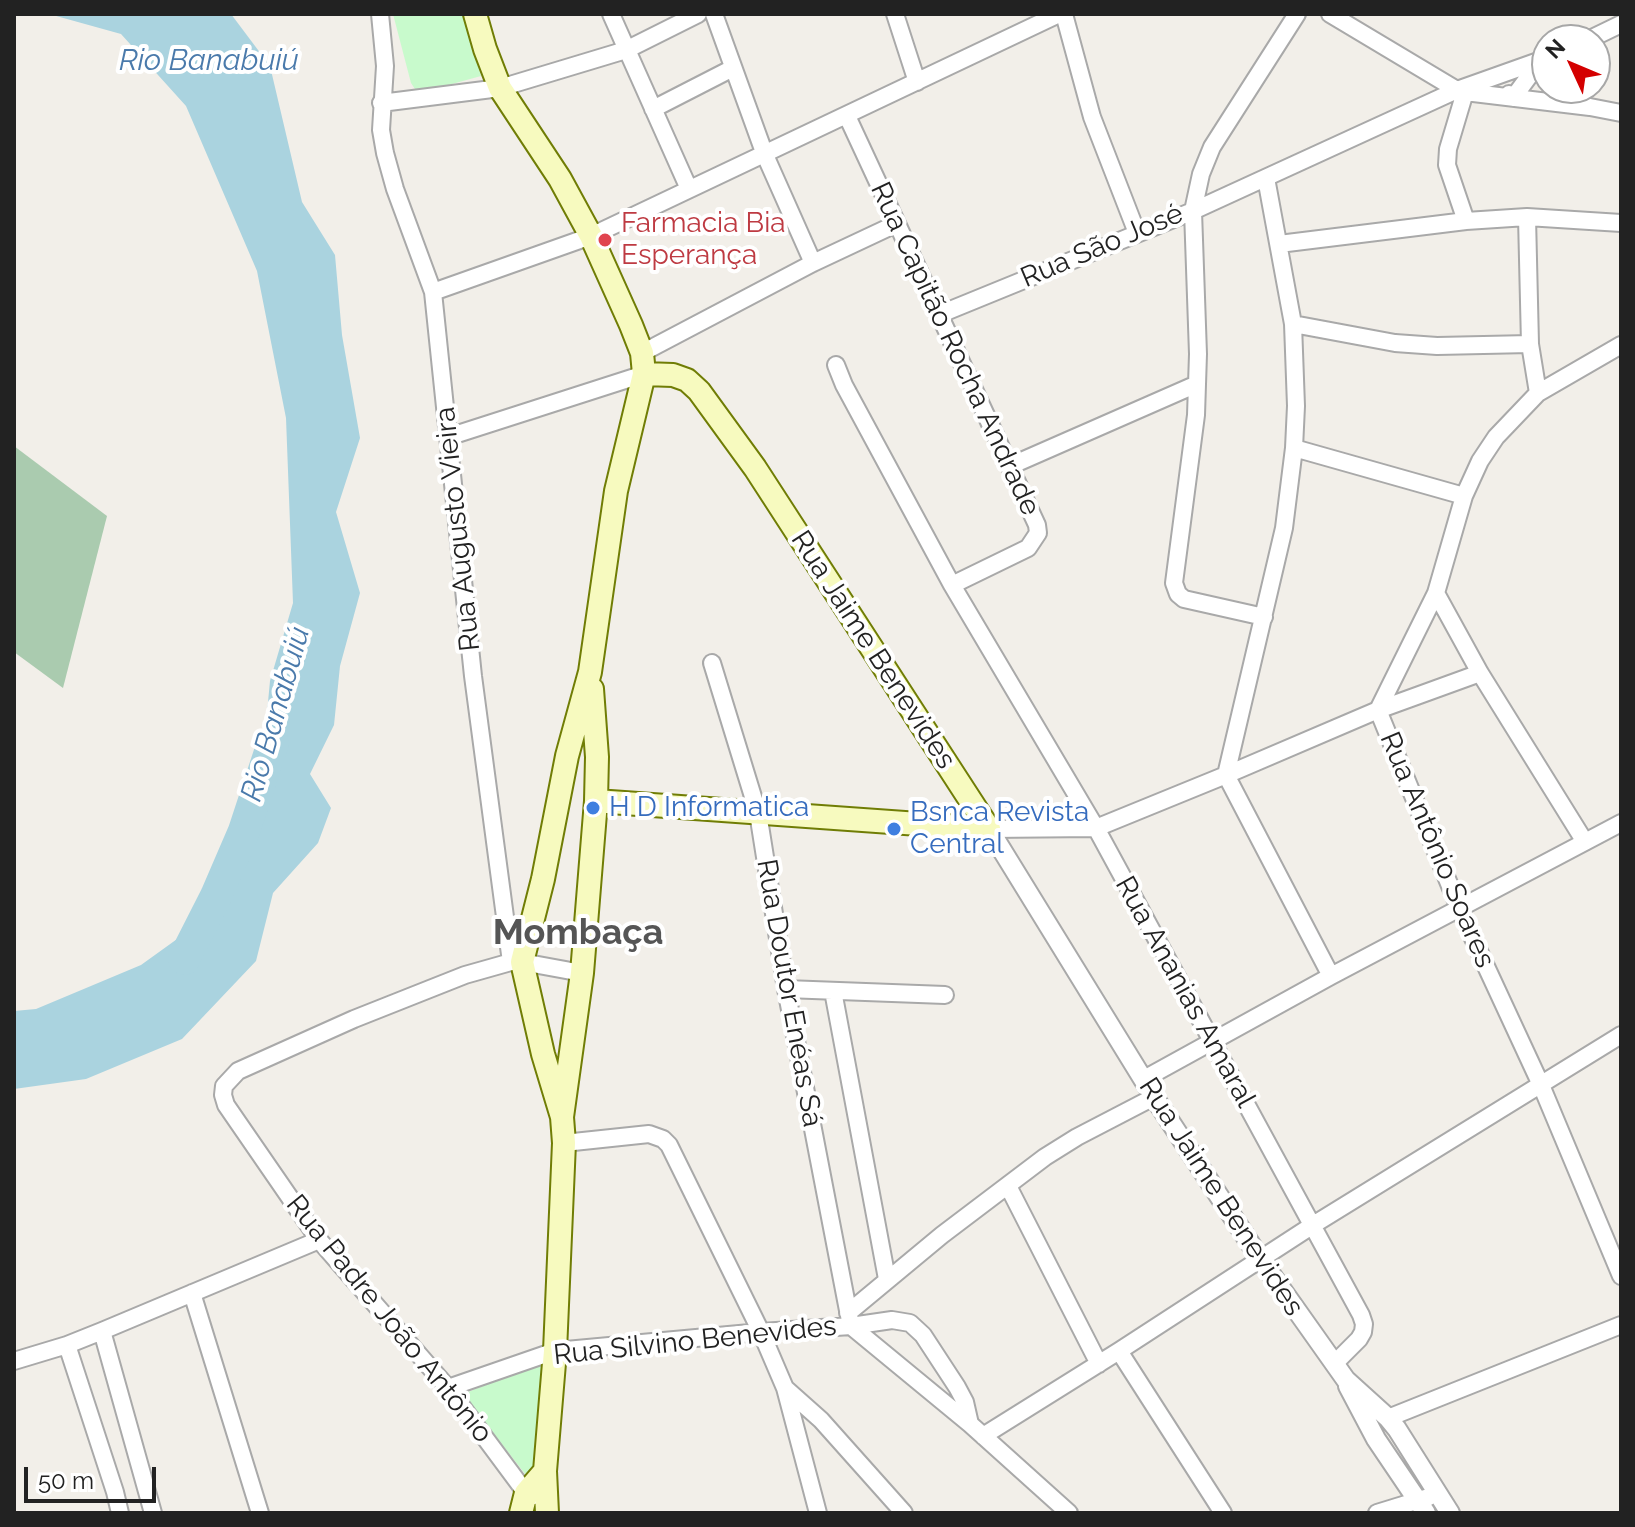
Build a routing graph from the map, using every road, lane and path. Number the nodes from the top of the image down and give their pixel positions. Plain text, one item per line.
1 (380, 14) edge
2 (475, 14) edge
3 (611, 14) edge
4 (698, 14) edge
5 (714, 14) edge
6 (895, 14) edge
7 (1062, 14) edge
8 (1297, 14) edge
9 (1330, 14) edge
10 (626, 50) junction
11 (1531, 64) edge
12 (733, 68) junction
13 (1531, 75) edge
14 (1489, 79) junction
15 (917, 82) junction
16 (500, 88) junction
17 (1461, 91) junction
18 (1513, 98) junction
19 (381, 103) junction
20 (653, 109) junction
21 (1621, 113) edge
22 (847, 116) junction
23 (765, 155) junction
24 (1266, 178) junction
25 (689, 189) junction
26 (1193, 211) junction
27 (1527, 217) junction
28 (1466, 221) junction
29 (1621, 223) edge
30 (896, 224) junction
31 (1137, 233) junction
32 (591, 236) junction
33 (1279, 244) junction
34 (813, 263) junction
35 (433, 292) junction
36 (938, 315) junction
37 (1293, 324) junction
38 (1530, 344) junction
39 (1621, 345) edge
40 (643, 364) junction
41 (836, 365) dead end
42 (1197, 384) junction
43 (1538, 393) junction
44 (448, 437) junction
45 (1294, 448) junction
46 (1010, 466) junction
47 (1464, 496) junction
48 (952, 585) junction
49 (1436, 593) junction
50 (1264, 617) junction
51 (712, 663) dead end
52 (590, 672) junction
53 (1480, 673) junction
54 (1378, 710) junction
55 (1226, 775) junction
56 (596, 801) junction
57 (758, 813) junction
58 (1621, 823) edge
59 (1096, 828) junction
60 (989, 829) junction
61 (1585, 842) junction
62 (1459, 908) junction
63 (516, 962) junction
64 (582, 973) junction
65 (1331, 976) junction
66 (786, 989) junction
67 (833, 991) junction
68 (945, 995) dead end
69 (1621, 1035) edge
70 (1211, 1041) junction
71 (1144, 1079) junction
72 (1541, 1085) junction
73 (1154, 1097) junction
74 (562, 1117) junction
75 (564, 1143) junction
76 (1008, 1186) junction
77 (1313, 1225) junction
78 (319, 1240) junction
79 (1261, 1260) junction
80 (1621, 1276) edge
81 (887, 1279) junction
82 (192, 1293) junction
83 (850, 1319) junction
84 (1621, 1325) edge
85 (102, 1331) junction
86 (761, 1332) junction
87 (67, 1345) junction
88 (555, 1351) junction
89 (1119, 1351) junction
90 (14, 1361) edge
91 (1099, 1364) junction
92 (1334, 1364) junction
93 (1346, 1380) junction
94 (957, 1387) junction
95 (448, 1388) junction
96 (785, 1388) junction
97 (947, 1405) junction
98 (1388, 1418) junction
99 (970, 1424) junction
100 (983, 1436) junction
101 (545, 1471) junction
102 (1437, 1493) junction
103 (523, 1503) edge
104 (547, 1506) edge
105 (1422, 1507) edge
106 (120, 1513) edge
107 (153, 1513) edge
108 (260, 1513) edge
109 (818, 1513) edge
110 (904, 1513) edge
111 (1069, 1513) edge
112 (1223, 1513) edge
113 (1377, 1513) edge
114 (1450, 1513) edge

1 - 19 street, Rua Augusto Vieira
2 - 16 main road
3 - 10 street
4 - 10 street
5 - 12 street
6 - 15 street
7 - 15 street
7 - 31 street
8 - 26 street, Rua São José
9 - 17 street
10 - 16 street
10 - 20 street
11 - 14 street
12 - 20 street
12 - 23 street
13 - 18 street
14 - 17 street
14 - 18 street
15 - 22 street
16 - 19 street
16 - 32 main road
17 - 18 street
17 - 24 street
17 - 28 street
18 - 21 street
19 - 35 street, Rua Augusto Vieira
20 - 25 street
22 - 23 street
22 - 30 street, Rua Capitão Rocha Andrade
23 - 25 street
23 - 34 street
24 - 26 street
24 - 33 street
25 - 32 street
26 - 31 street, Rua São José
26 - 42 street
27 - 28 street
27 - 29 street
27 - 38 street
28 - 33 street
30 - 34 street
30 - 36 street, Rua Capitão Rocha Andrade
31 - 36 street, Rua São José
32 - 35 street
32 - 40 main road
33 - 37 street
34 - 40 street
35 - 44 street, Rua Augusto Vieira
36 - 46 street, Rua Capitão Rocha Andrade
37 - 38 street
37 - 45 street
38 - 43 street
39 - 43 street, Rua Antônio Soares
40 - 44 street
40 - 52 main road
40 - 60 main road, Rua Jaime Benevides
41 - 48 street, Rua Ananias Amaral
42 - 46 street
42 - 50 street
43 - 47 street, Rua Antônio Soares
44 - 63 street, Rua Augusto Vieira
45 - 47 street
45 - 50 street
46 - 48 street, Rua Capitão Rocha Andrade
47 - 49 street, Rua Antônio Soares
48 - 59 street, Rua Ananias Amaral
49 - 53 street
49 - 54 street, Rua Antônio Soares
50 - 55 street
51 - 57 street, Rua Doutor Enéas Sá
52 - 56 main road
52 - 63 main road
53 - 54 street
53 - 61 street
54 - 55 street
54 - 62 street, Rua Antônio Soares
55 - 59 street
55 - 65 street
56 - 57 main road
56 - 64 main road
57 - 60 main road
57 - 66 street, Rua Doutor Enéas Sá
58 - 61 street
59 - 60 street
59 - 70 street, Rua Ananias Amaral
60 - 71 street, Rua Jaime Benevides
61 - 62 street
62 - 65 street
62 - 72 street, Rua Antônio Soares
63 - 64 street
63 - 74 main road
63 - 78 street, Rua Padre João Antônio
64 - 74 main road
65 - 70 street
66 - 67 street
66 - 83 street, Rua Doutor Enéas Sá
67 - 68 street
67 - 81 street, Rua Doutor Enéas Sá
69 - 72 street
70 - 71 street
70 - 77 street, Rua Ananias Amaral
71 - 73 street, Rua Jaime Benevides
72 - 77 street
72 - 80 street, Rua Antônio Soares
73 - 76 street, Rua Silvino Benevides
73 - 79 street, Rua Jaime Benevides
74 - 75 main road
75 - 86 street
75 - 88 main road
76 - 81 street, Rua Silvino Benevides
76 - 91 street
77 - 79 street
77 - 92 street, Rua Ananias Amaral
78 - 82 street
78 - 95 street, Rua Padre João Antônio
79 - 89 street
79 - 92 street, Rua Jaime Benevides
81 - 83 street, Rua Silvino Benevides
82 - 85 street
82 - 108 street
83 - 86 street, Rua Silvino Benevides
83 - 94 street
83 - 97 street
84 - 98 street
85 - 87 street
85 - 107 street
86 - 88 street, Rua Silvino Benevides
86 - 96 street
87 - 90 street
87 - 106 street
88 - 95 street, Rua Silvino Benevides
88 - 101 main road
89 - 91 street
89 - 112 street
91 - 100 street
92 - 93 street, Rua Jaime Benevides
93 - 98 street
93 - 105 street
94 - 97 street
94 - 99 street
95 - 103 street, Rua Padre João Antônio
96 - 109 street
96 - 110 street
97 - 99 street
98 - 102 street
99 - 100 street
100 - 111 street
101 - 103 main road
101 - 104 main road
102 - 105 street
102 - 114 street
103 - 104 street
105 - 113 street

